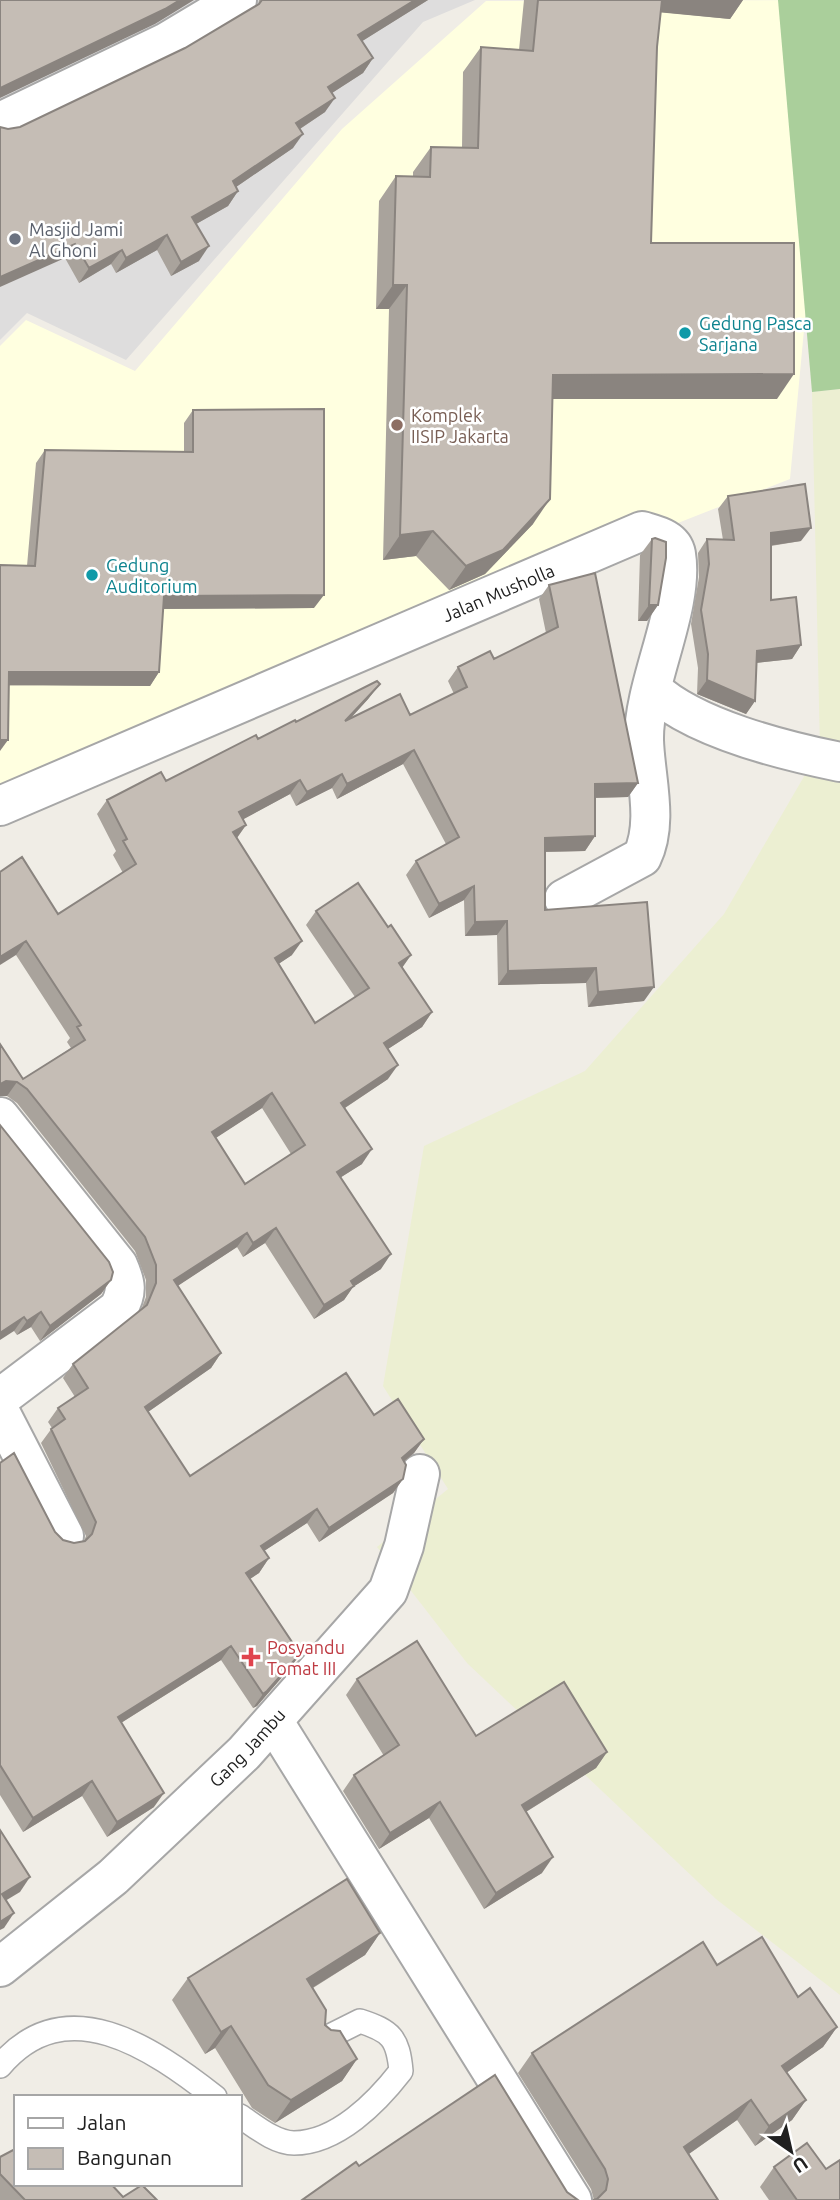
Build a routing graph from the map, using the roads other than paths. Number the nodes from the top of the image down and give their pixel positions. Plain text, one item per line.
1 (237, 0) edge
2 (0, 122) edge
3 (652, 690) junction
4 (840, 762) edge
5 (0, 806) edge
6 (564, 899) dead end
7 (0, 1117) edge
8 (0, 1398) edge
9 (0, 1412) edge
10 (420, 1474) dead end
11 (64, 1536) dead end
12 (274, 1722) junction
13 (0, 1967) edge
14 (322, 2040) edge
15 (0, 2066) edge
16 (212, 2095) edge
17 (242, 2117) edge
18 (572, 2200) edge

1 - 2 street
3 - 4 street
3 - 5 street, Jalan Musholla
3 - 6 street
7 - 8 street
9 - 11 street
10 - 12 street, Gang Jambu
12 - 13 street, Gang Jambu
12 - 18 street
14 - 17 lane
15 - 16 lane

